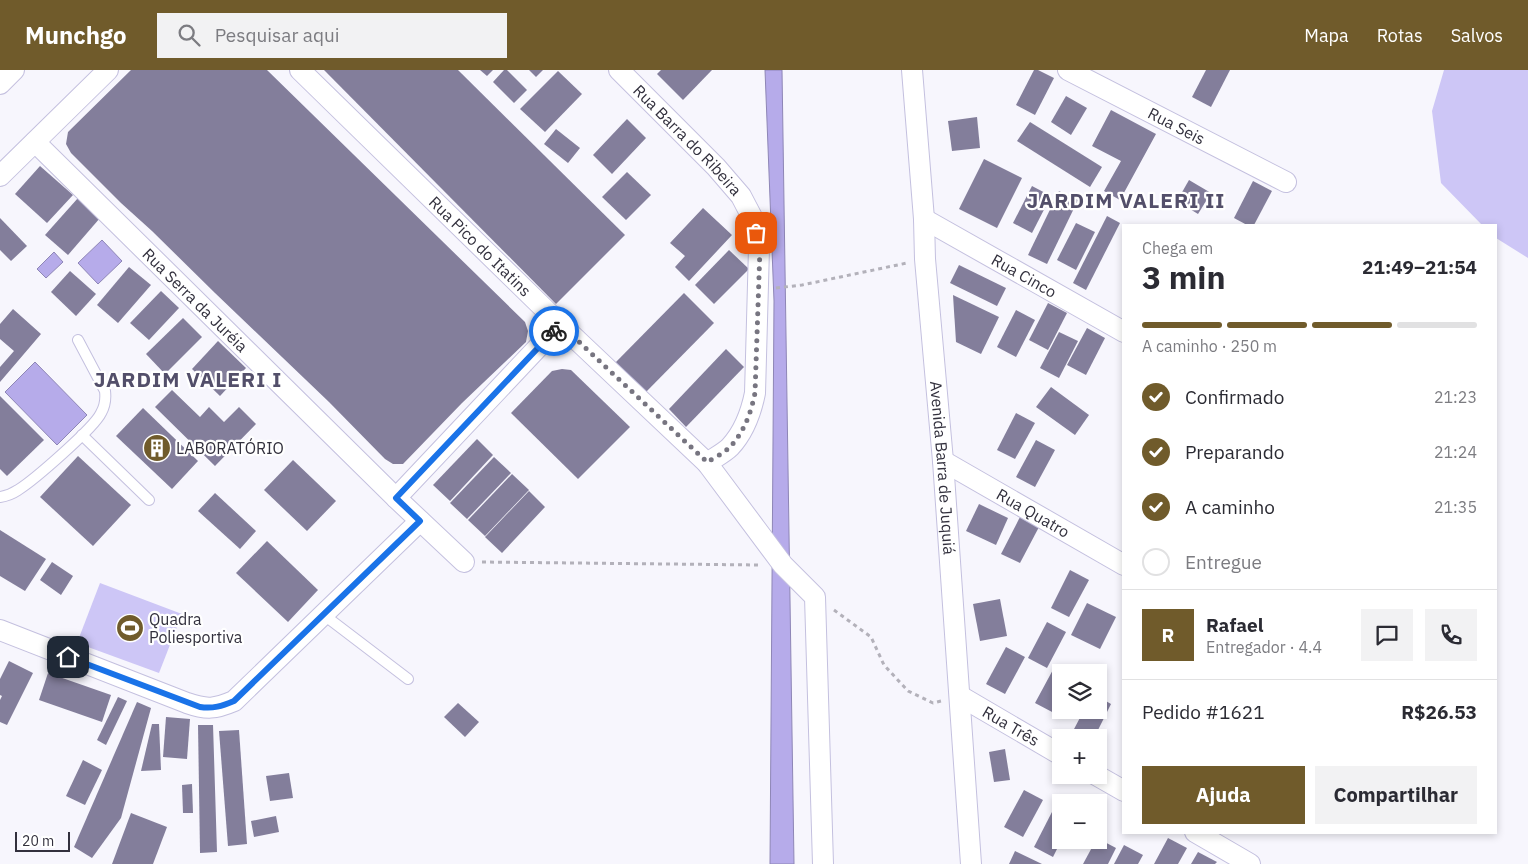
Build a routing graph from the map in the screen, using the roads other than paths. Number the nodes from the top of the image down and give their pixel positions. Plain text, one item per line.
1 (14, 70) edge
2 (108, 70) edge
3 (300, 70) edge
4 (619, 70) edge
5 (912, 70) edge
6 (1068, 70) edge
7 (0, 84) edge
8 (35, 142) junction
9 (0, 176) edge
10 (1286, 182) dead end
11 (924, 218) junction
12 (560, 324) junction
13 (1122, 331) edge
14 (78, 340) dead end
15 (82, 435) junction
16 (943, 461) junction
17 (707, 462) junction
18 (0, 497) edge
19 (396, 498) junction
20 (149, 500) dead end
21 (420, 521) junction
22 (464, 562) road end
23 (1122, 564) edge
24 (324, 615) junction
25 (0, 630) edge
26 (408, 679) dead end
27 (960, 696) junction
28 (1052, 750) edge
29 (1107, 781) edge
30 (1122, 790) edge
31 (1198, 834) edge
32 (823, 864) edge
33 (971, 864) edge
34 (1250, 864) edge

1 - 7 street
2 - 8 street
3 - 12 street, Rua Pico do Itatins
4 - 17 street, Rua Barra do Ribeira
5 - 11 street, Avenida Barra de Juquiá
6 - 10 street, Rua Seis
8 - 9 street
8 - 19 street, Rua Serra da Juréia
11 - 13 street, Rua Cinco
11 - 16 street, Avenida Barra de Juquiá
12 - 17 street, Rua Pico do Itatins
12 - 19 street
14 - 15 lane
15 - 18 lane
15 - 20 lane
16 - 23 street, Rua Quatro
16 - 27 street, Avenida Barra de Juquiá
17 - 32 street, Rua Pico do Itatins
19 - 21 street, Rua Serra da Juréia
21 - 22 street, Rua Serra da Juréia
21 - 24 street
24 - 25 street
24 - 26 lane
27 - 28 street, Rua Três
27 - 33 street, Avenida Barra de Juquiá
29 - 30 street
31 - 34 street

